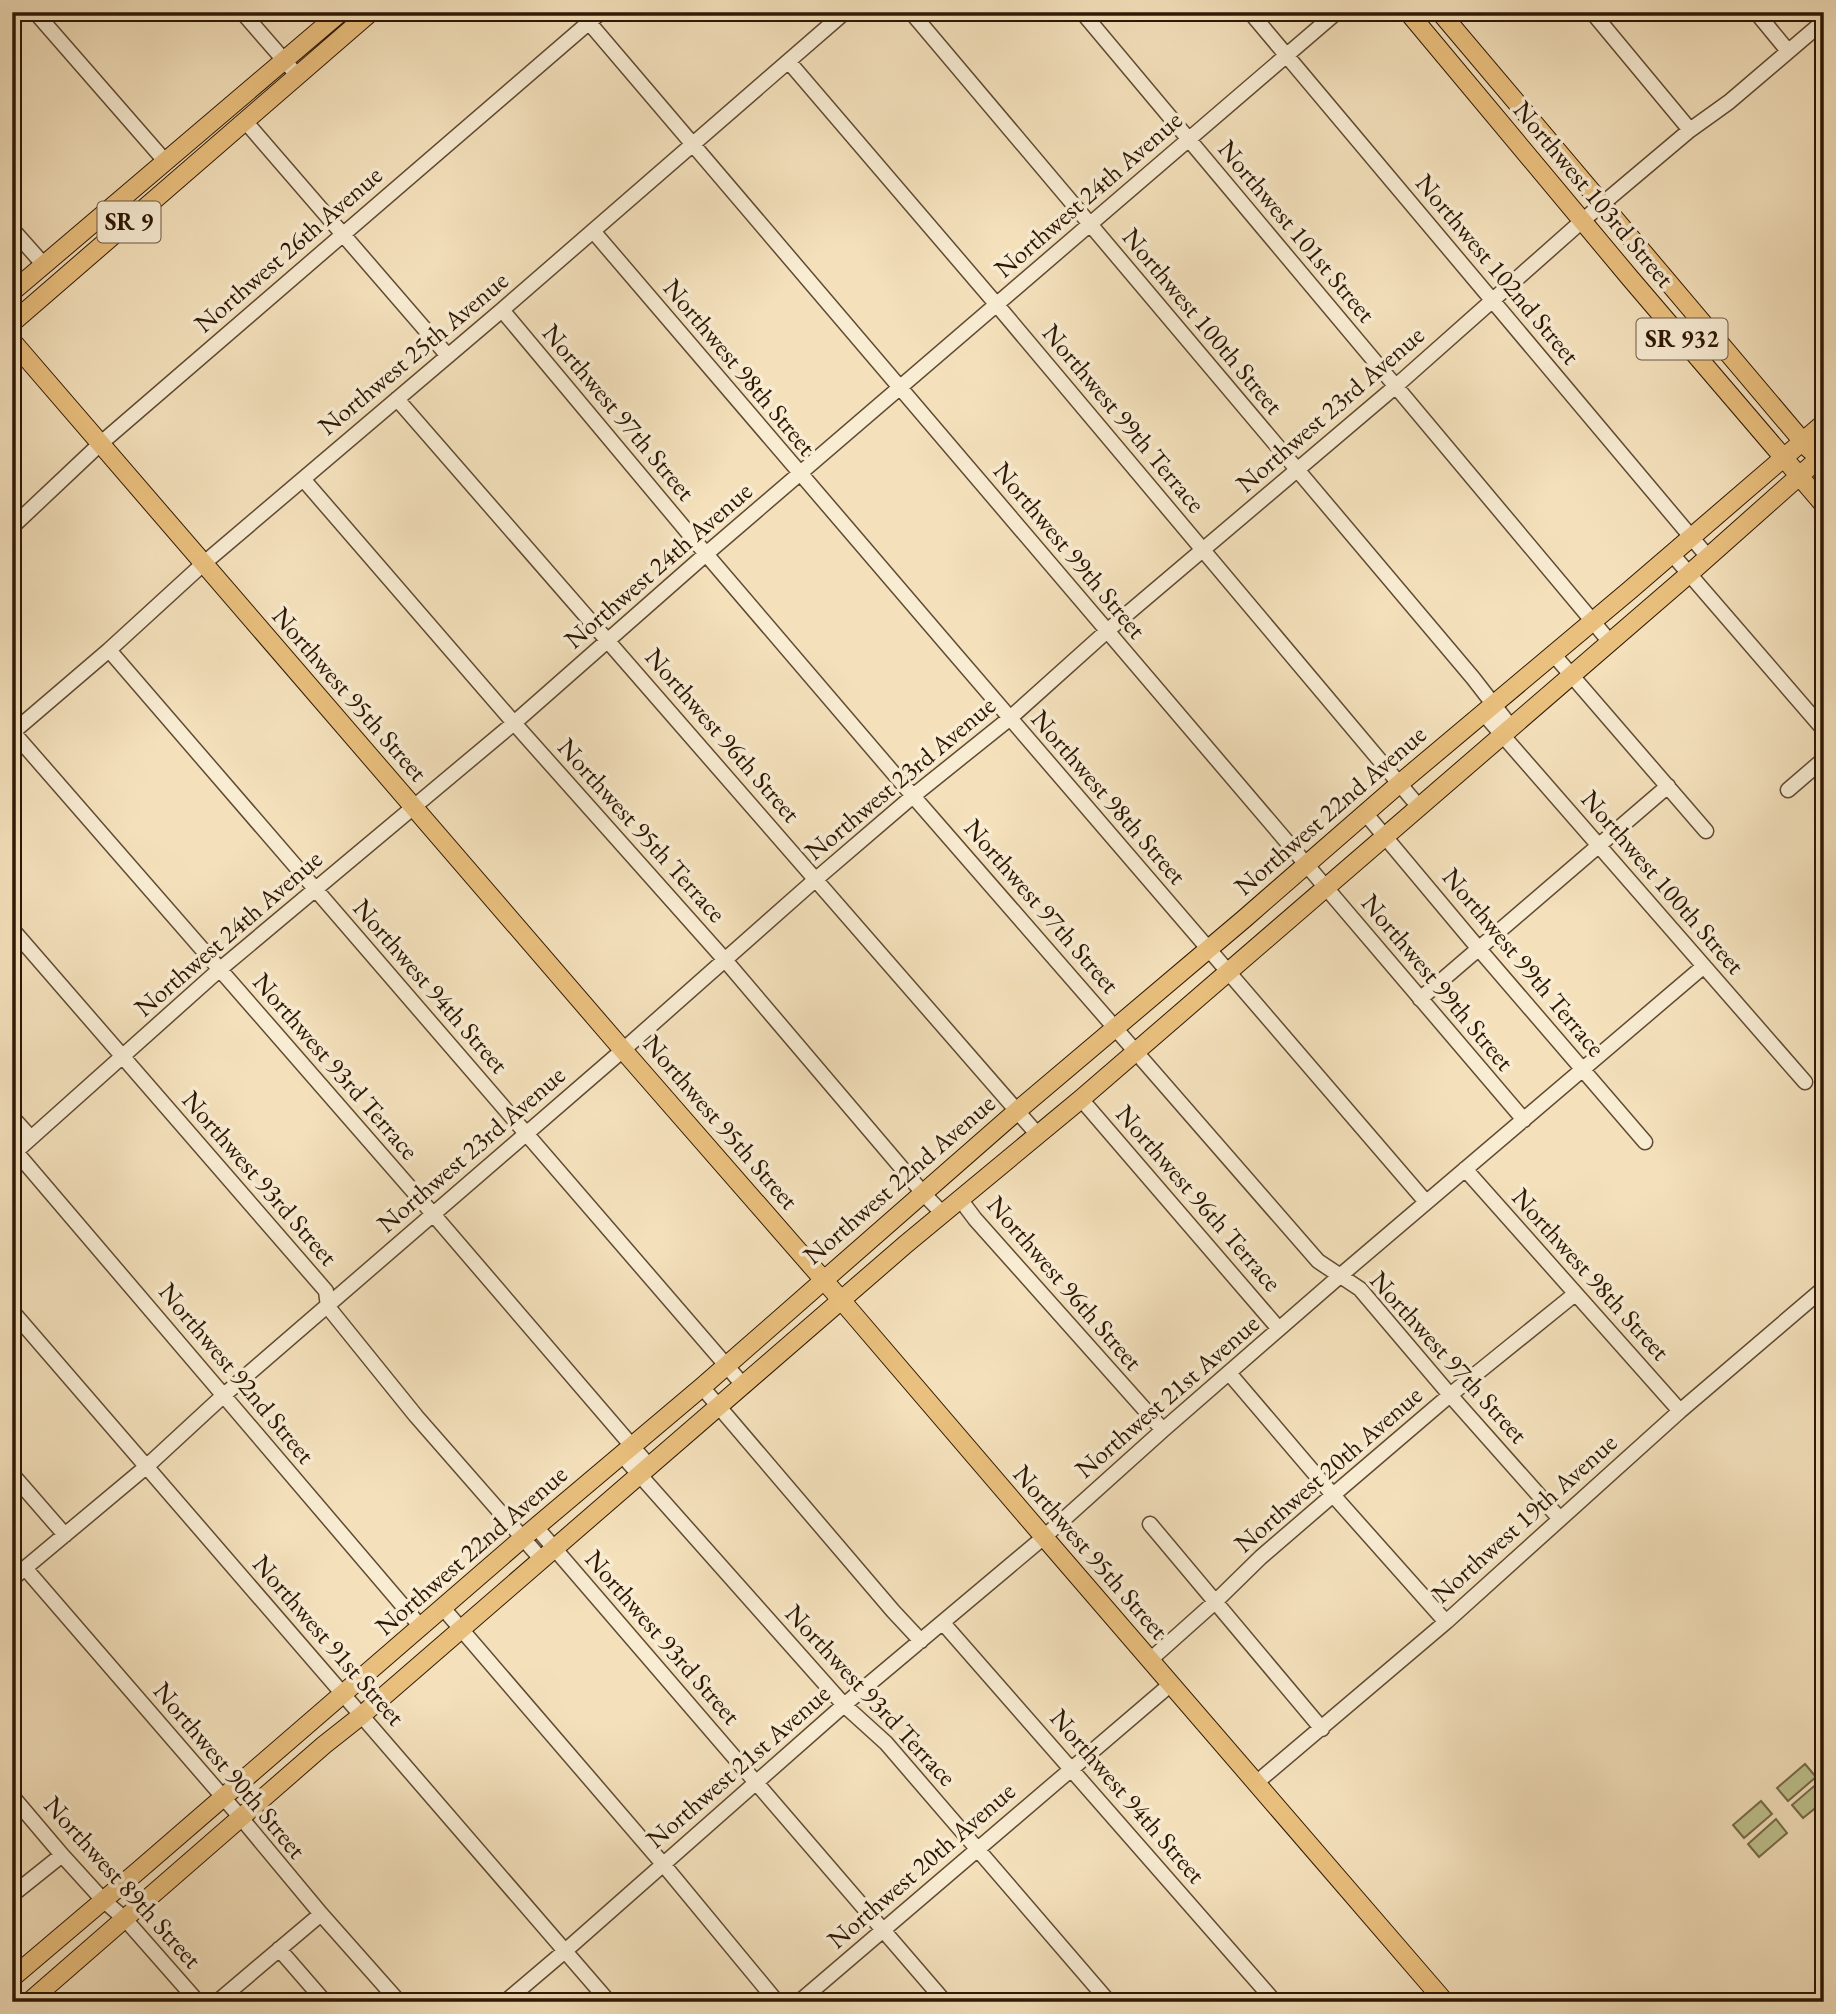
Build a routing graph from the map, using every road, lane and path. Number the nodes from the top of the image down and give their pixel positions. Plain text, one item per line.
1 (35, 12) edge
2 (242, 12) edge
3 (341, 12) edge
4 (371, 12) edge
5 (600, 12) edge
6 (845, 12) edge
7 (911, 12) edge
8 (1082, 12) edge
9 (1250, 12) edge
10 (1337, 12) edge
11 (1408, 12) edge
12 (1440, 12) edge
13 (1592, 12) edge
14 (1756, 12) edge
15 (584, 17) edge
16 (1824, 21) edge
17 (1788, 51) junction
18 (1287, 56) junction
19 (285, 61) junction
20 (789, 62) junction
21 (298, 75) junction
22 (245, 121) junction
23 (1690, 130) junction
24 (1189, 140) junction
25 (693, 145) junction
26 (165, 161) junction
27 (1601, 204) junction
28 (1582, 221) junction
29 (1090, 225) junction
30 (12, 229) edge
31 (593, 231) junction
32 (343, 233) junction
33 (44, 265) junction
34 (12, 292) edge
35 (1493, 301) junction
36 (997, 305) junction
37 (502, 310) junction
38 (12, 323) edge
39 (12, 341) edge
40 (448, 356) junction
41 (1396, 386) junction
42 (900, 388) junction
43 (397, 399) junction
44 (1824, 423) edge
45 (1802, 441) junction
46 (100, 444) junction
47 (1783, 458) junction
48 (1822, 460) edge
49 (1296, 470) junction
50 (799, 474) junction
51 (1799, 477) junction
52 (303, 479) junction
53 (1824, 505) edge
54 (12, 527) edge
55 (1692, 537) junction
56 (1203, 550) junction
57 (706, 554) junction
58 (1672, 554) junction
59 (1708, 557) junction
60 (204, 564) junction
61 (1689, 574) junction
62 (1593, 621) junction
63 (1107, 631) junction
64 (609, 639) junction
65 (1610, 642) junction
66 (109, 650) junction
67 (1554, 655) junction
68 (1572, 674) junction
69 (1489, 709) junction
70 (1009, 719) junction
71 (514, 723) junction
72 (1507, 730) junction
73 (1824, 730) edge
74 (13, 732) edge
75 (1824, 759) edge
76 (1399, 784) junction
77 (1668, 786) junction
78 (1788, 790) dead end
79 (913, 796) junction
80 (1419, 807) junction
81 (414, 808) junction
82 (1366, 814) junction
83 (1706, 831) dead end
84 (1385, 836) junction
85 (1599, 845) junction
86 (1306, 865) junction
87 (815, 880) junction
88 (1325, 887) junction
89 (315, 889) junction
90 (12, 929) edge
91 (1209, 948) junction
92 (1479, 949) junction
93 (725, 960) junction
94 (1704, 965) junction
95 (219, 970) junction
96 (1229, 971) junction
97 (1420, 999) junction
98 (1116, 1029) junction
99 (623, 1050) junction
100 (1135, 1051) junction
101 (123, 1056) junction
102 (1583, 1069) junction
103 (1805, 1082) dead end
104 (1081, 1099) junction
105 (1017, 1111) junction
106 (12, 1117) edge
107 (1524, 1120) junction
108 (527, 1133) junction
109 (1038, 1135) junction
110 (31, 1138) junction
111 (1645, 1142) dead end
112 (14, 1153) edge
113 (1465, 1170) junction
114 (923, 1193) junction
115 (960, 1199) junction
116 (1426, 1202) junction
117 (433, 1214) junction
118 (943, 1214) junction
119 (1341, 1275) junction
120 (824, 1279) junction
121 (1824, 1288) edge
122 (1575, 1294) junction
123 (842, 1300) junction
124 (328, 1307) junction
125 (12, 1311) edge
126 (1279, 1329) junction
127 (726, 1366) junction
128 (1228, 1373) junction
129 (744, 1386) junction
130 (702, 1387) junction
131 (224, 1395) junction
132 (1450, 1395) junction
133 (720, 1407) junction
134 (1680, 1411) junction
135 (1163, 1430) junction
136 (627, 1451) junction
137 (146, 1467) junction
138 (645, 1471) junction
139 (12, 1474) edge
140 (1333, 1495) junction
141 (1560, 1519) junction
142 (1150, 1524) dead end
143 (529, 1532) junction
144 (65, 1535) junction
145 (1044, 1538) junction
146 (548, 1555) junction
147 (25, 1568) junction
148 (12, 1579) edge
149 (1215, 1602) junction
150 (443, 1608) junction
151 (1446, 1622) junction
152 (943, 1623) junction
153 (421, 1627) junction
154 (461, 1630) junction
155 (920, 1642) junction
156 (1150, 1660) junction
157 (1171, 1684) junction
158 (343, 1693) junction
159 (844, 1705) junction
160 (362, 1715) junction
161 (1322, 1729) junction
162 (1072, 1768) junction
163 (756, 1782) junction
164 (1256, 1783) junction
165 (12, 1796) edge
166 (223, 1797) junction
167 (242, 1819) junction
168 (978, 1849) junction
169 (62, 1855) junction
170 (663, 1864) junction
171 (12, 1895) edge
172 (103, 1900) junction
173 (321, 1914) junction
174 (125, 1919) junction
175 (883, 1930) junction
176 (279, 1949) junction
177 (565, 1951) junction
178 (12, 1978) edge
179 (29, 2002) edge
180 (198, 2002) edge
181 (217, 2002) edge
182 (325, 2002) edge
183 (399, 2002) edge
184 (505, 2002) edge
185 (610, 2002) edge
186 (777, 2002) edge
187 (799, 2002) edge
188 (946, 2002) edge
189 (1109, 2002) edge
190 (1275, 2002) edge
191 (1445, 2002) edge

1 - 26 street
2 - 19 street
3 - 19 main road, SR 9
4 - 21 main road, SR 9
5 - 15 street, Northwest 26th Avenue
6 - 20 street, Northwest 25th Avenue
7 - 29 street, Northwest 100th Street
8 - 24 street, Northwest 101st Street
9 - 18 street, Northwest 102nd Street
10 - 18 street, Northwest 24th Avenue
11 - 28 main road, Northwest 103rd Street / SR 932
12 - 27 main road, Northwest 103rd Street / SR 932
13 - 23 street
14 - 17 street
15 - 25 street, Northwest 99th Street
15 - 32 street, Northwest 26th Avenue
16 - 17 street, Northwest 23rd Avenue
17 - 23 street, Northwest 23rd Avenue
18 - 24 street, Northwest 24th Avenue
18 - 35 street, Northwest 102nd Street
19 - 21 street
19 - 26 main road, SR 9
20 - 25 street, Northwest 25th Avenue
20 - 36 street, Northwest 99th Terrace
21 - 22 main road, SR 9
22 - 32 street
22 - 38 main road, SR 9
23 - 27 street, Northwest 23rd Avenue
24 - 29 street, Northwest 24th Avenue
24 - 41 street, Northwest 101st Street
25 - 31 street, Northwest 25th Avenue
25 - 42 street, Northwest 99th Street
26 - 33 main road, SR 9
27 - 28 street, Northwest 23rd Avenue
27 - 45 main road, Northwest 103rd Street / SR 932
28 - 35 street, Northwest 23rd Avenue
28 - 47 main road, Northwest 103rd Street / SR 932
29 - 36 street, Northwest 24th Avenue
29 - 49 street, Northwest 100th Street
30 - 33 street
31 - 37 street, Northwest 25th Avenue
31 - 50 street, Northwest 98th Street
32 - 40 street
32 - 46 street, Northwest 26th Avenue
33 - 34 main road, SR 9
35 - 41 street, Northwest 23rd Avenue
35 - 55 street, Northwest 102nd Street
36 - 42 street, Northwest 24th Avenue
36 - 56 street, Northwest 99th Terrace
37 - 40 street, Northwest 25th Avenue
37 - 57 street, Northwest 97th Street
39 - 46 main road, Northwest 95th Street
40 - 43 street, Northwest 25th Avenue
41 - 49 street, Northwest 23rd Avenue
41 - 62 street, Northwest 101st Street
42 - 50 street, Northwest 24th Avenue
42 - 63 street, Northwest 99th Street
43 - 52 street, Northwest 25th Avenue
43 - 64 street, Northwest 96th Street
44 - 45 main road, Northwest 22nd Avenue
45 - 47 main road, Northwest 22nd Avenue
45 - 48 main road, Northwest 103rd Street / SR 932
46 - 54 street, Northwest 26th Avenue
46 - 60 main road, Northwest 95th Street
47 - 51 main road, Northwest 103rd Street / SR 932
47 - 55 main road, Northwest 22nd Avenue
48 - 51 main road, Northwest 22nd Avenue
49 - 56 street, Northwest 23rd Avenue
49 - 69 street, Northwest 100th Street
50 - 57 street, Northwest 24th Avenue
50 - 70 street, Northwest 98th Street
51 - 53 main road, Northwest 103rd Street / SR 932
51 - 59 main road, Northwest 22nd Avenue
52 - 60 street, Northwest 25th Avenue
52 - 71 street, Northwest 95th Terrace
55 - 58 main road, Northwest 22nd Avenue
55 - 59 street, Northwest 102nd Street
56 - 63 street, Northwest 23rd Avenue
56 - 76 street, Northwest 99th Terrace
57 - 64 street, Northwest 24th Avenue
57 - 79 street, Northwest 97th Street
58 - 61 street
58 - 62 main road, Northwest 22nd Avenue
59 - 61 main road, Northwest 22nd Avenue
60 - 66 street, Northwest 25th Avenue
60 - 81 main road, Northwest 95th Street
61 - 65 main road, Northwest 22nd Avenue
61 - 73 street
62 - 65 street, Northwest 101st Street
62 - 67 main road, Northwest 22nd Avenue
63 - 70 street, Northwest 23rd Avenue
63 - 86 street, Northwest 99th Street
64 - 71 street, Northwest 24th Avenue
64 - 87 street, Northwest 96th Street
65 - 68 main road, Northwest 22nd Avenue
66 - 74 street, Northwest 25th Avenue
66 - 89 street, Northwest 94th Street
67 - 68 street
67 - 69 main road, Northwest 22nd Avenue
68 - 72 main road, Northwest 22nd Avenue
68 - 77 street
69 - 72 street, Northwest 100th Street
69 - 76 main road, Northwest 22nd Avenue
70 - 79 street, Northwest 23rd Avenue
70 - 91 street, Northwest 98th Street
71 - 81 street, Northwest 24th Avenue
71 - 93 street, Northwest 95th Terrace
72 - 80 main road, Northwest 22nd Avenue
72 - 85 street, Northwest 100th Street
74 - 95 street, Northwest 93rd Terrace
75 - 78 street
76 - 80 street, Northwest 99th Terrace
76 - 82 main road, Northwest 22nd Avenue
77 - 83 street
77 - 85 street
79 - 87 street, Northwest 23rd Avenue
79 - 98 street, Northwest 97th Street
80 - 84 main road, Northwest 22nd Avenue
81 - 89 street, Northwest 24th Avenue
81 - 99 main road, Northwest 95th Street
82 - 84 street, Northwest 99th Terrace
82 - 86 main road, Northwest 22nd Avenue
84 - 88 main road, Northwest 22nd Avenue
84 - 92 street, Northwest 99th Terrace
85 - 92 street
85 - 94 street, Northwest 100th Street
86 - 88 street, Northwest 99th Street
86 - 91 main road, Northwest 22nd Avenue
87 - 93 street, Northwest 23rd Avenue
87 - 105 street, Northwest 96th Street
88 - 96 main road, Northwest 22nd Avenue
88 - 97 street, Northwest 99th Street
89 - 95 street, Northwest 24th Avenue
89 - 108 street, Northwest 94th Street
90 - 101 street, Northwest 93rd Street
91 - 96 street, Northwest 98th Street
91 - 98 main road, Northwest 22nd Avenue
92 - 97 street
92 - 102 street, Northwest 99th Terrace
93 - 99 street, Northwest 23rd Avenue
93 - 114 street, Northwest 95th Terrace
94 - 102 street, Northwest 21st Avenue
94 - 103 street, Northwest 100th Street
95 - 101 street, Northwest 24th Avenue
95 - 117 street, Northwest 93rd Terrace
96 - 100 main road, Northwest 22nd Avenue
96 - 116 street, Northwest 98th Street
97 - 107 street, Northwest 99th Street
98 - 100 street, Northwest 97th Street
98 - 105 main road, Northwest 22nd Avenue
99 - 108 street, Northwest 23rd Avenue
99 - 120 main road, Northwest 95th Street
100 - 104 main road, Northwest 22nd Avenue
100 - 119 street, Northwest 97th Street
101 - 110 street, Northwest 24th Avenue
101 - 124 street, Northwest 93rd Street
102 - 107 street, Northwest 21st Avenue
102 - 111 street, Northwest 99th Terrace
104 - 109 main road, Northwest 22nd Avenue
104 - 126 street, Northwest 96th Terrace
105 - 109 street, Northwest 96th Street
105 - 114 main road, Northwest 22nd Avenue
106 - 110 street
107 - 113 street, Northwest 21st Avenue
108 - 117 street, Northwest 23rd Avenue
108 - 127 street, Northwest 94th Street
109 - 115 main road, Northwest 22nd Avenue
110 - 112 street, Northwest 24th Avenue
112 - 131 street, Northwest 92nd Street
113 - 116 street, Northwest 21st Avenue
113 - 122 street, Northwest 98th Street
114 - 118 street, Northwest 95th Terrace
114 - 120 main road, Northwest 22nd Avenue
115 - 118 main road, Northwest 22nd Avenue
115 - 135 street, Northwest 96th Street
116 - 119 street, Northwest 21st Avenue
117 - 124 street, Northwest 23rd Avenue
117 - 136 street, Northwest 93rd Terrace
118 - 123 main road, Northwest 22nd Avenue
119 - 126 street, Northwest 21st Avenue
119 - 132 street, Northwest 97th Street
120 - 123 main road, Northwest 95th Street
120 - 127 main road, Northwest 22nd Avenue
121 - 134 street, Northwest 19th Avenue
122 - 132 street, Northwest 20th Avenue
122 - 134 street, Northwest 98th Street
123 - 129 main road, Northwest 22nd Avenue
123 - 145 main road, Northwest 95th Street
124 - 131 street, Northwest 23rd Avenue
124 - 143 street, Northwest 93rd Street
125 - 137 street, Northwest 91st Street
126 - 128 street, Northwest 21st Avenue
127 - 129 street, Northwest 94th Street
127 - 130 main road, Northwest 22nd Avenue
128 - 135 street, Northwest 21st Avenue
128 - 140 street
129 - 133 main road, Northwest 22nd Avenue
130 - 133 street
130 - 136 main road, Northwest 22nd Avenue
131 - 137 street, Northwest 23rd Avenue
131 - 153 street, Northwest 92nd Street
132 - 140 street, Northwest 20th Avenue
132 - 141 street, Northwest 97th Street
133 - 138 main road, Northwest 22nd Avenue
133 - 155 street
134 - 141 street, Northwest 19th Avenue
135 - 145 street, Northwest 21st Avenue
136 - 138 street, Northwest 93rd Terrace
136 - 143 main road, Northwest 22nd Avenue
137 - 144 street, Northwest 23rd Avenue
137 - 158 street, Northwest 91st Street
138 - 146 main road, Northwest 22nd Avenue
138 - 159 street, Northwest 93rd Terrace
139 - 144 street
140 - 149 street, Northwest 20th Avenue
140 - 151 street
141 - 151 street, Northwest 19th Avenue
142 - 149 street
143 - 146 street, Northwest 93rd Street
143 - 150 main road, Northwest 22nd Avenue
144 - 147 street, Northwest 23rd Avenue
145 - 152 street, Northwest 21st Avenue
145 - 156 main road, Northwest 95th Street
146 - 154 main road, Northwest 22nd Avenue
146 - 163 street, Northwest 93rd Street
147 - 148 street, Northwest 23rd Avenue
147 - 166 street, Northwest 90th Street
149 - 156 street, Northwest 20th Avenue
149 - 161 street
150 - 153 main road, Northwest 22nd Avenue
150 - 154 street
151 - 161 street, Northwest 19th Avenue
152 - 155 street, Northwest 21st Avenue
152 - 162 street, Northwest 94th Street
153 - 158 main road, Northwest 22nd Avenue
154 - 160 main road, Northwest 22nd Avenue
154 - 170 street
155 - 159 street, Northwest 21st Avenue
156 - 157 main road, Northwest 95th Street
157 - 162 street, Northwest 20th Avenue
157 - 164 main road, Northwest 95th Street
158 - 160 street, Northwest 91st Street
158 - 166 main road, Northwest 22nd Avenue
159 - 163 street, Northwest 21st Avenue
159 - 168 street, Northwest 93rd Terrace
160 - 167 main road, Northwest 22nd Avenue
160 - 177 street, Northwest 91st Street
161 - 164 street, Northwest 19th Avenue
162 - 168 street, Northwest 20th Avenue
162 - 190 street, Northwest 94th Street
163 - 170 street, Northwest 21st Avenue
163 - 175 street, Northwest 93rd Street
164 - 191 main road, Northwest 95th Street
165 - 169 street, Northwest 89th Street
166 - 167 street, Northwest 90th Street
166 - 172 main road, Northwest 22nd Avenue
167 - 173 street, Northwest 90th Street
167 - 174 main road, Northwest 22nd Avenue
168 - 175 street, Northwest 20th Avenue
168 - 189 street, Northwest 93rd Terrace
169 - 171 street
169 - 172 street, Northwest 89th Street
170 - 177 street, Northwest 21st Avenue
170 - 186 street
172 - 174 street, Northwest 89th Street
172 - 178 main road, Northwest 22nd Avenue
173 - 176 street
173 - 183 street, Northwest 90th Street
174 - 179 main road, Northwest 22nd Avenue
174 - 180 street, Northwest 89th Street
175 - 187 street, Northwest 20th Avenue
175 - 188 street, Northwest 93rd Street
176 - 181 street
176 - 182 street
177 - 184 street, Northwest 21st Avenue
177 - 185 street, Northwest 91st Street

